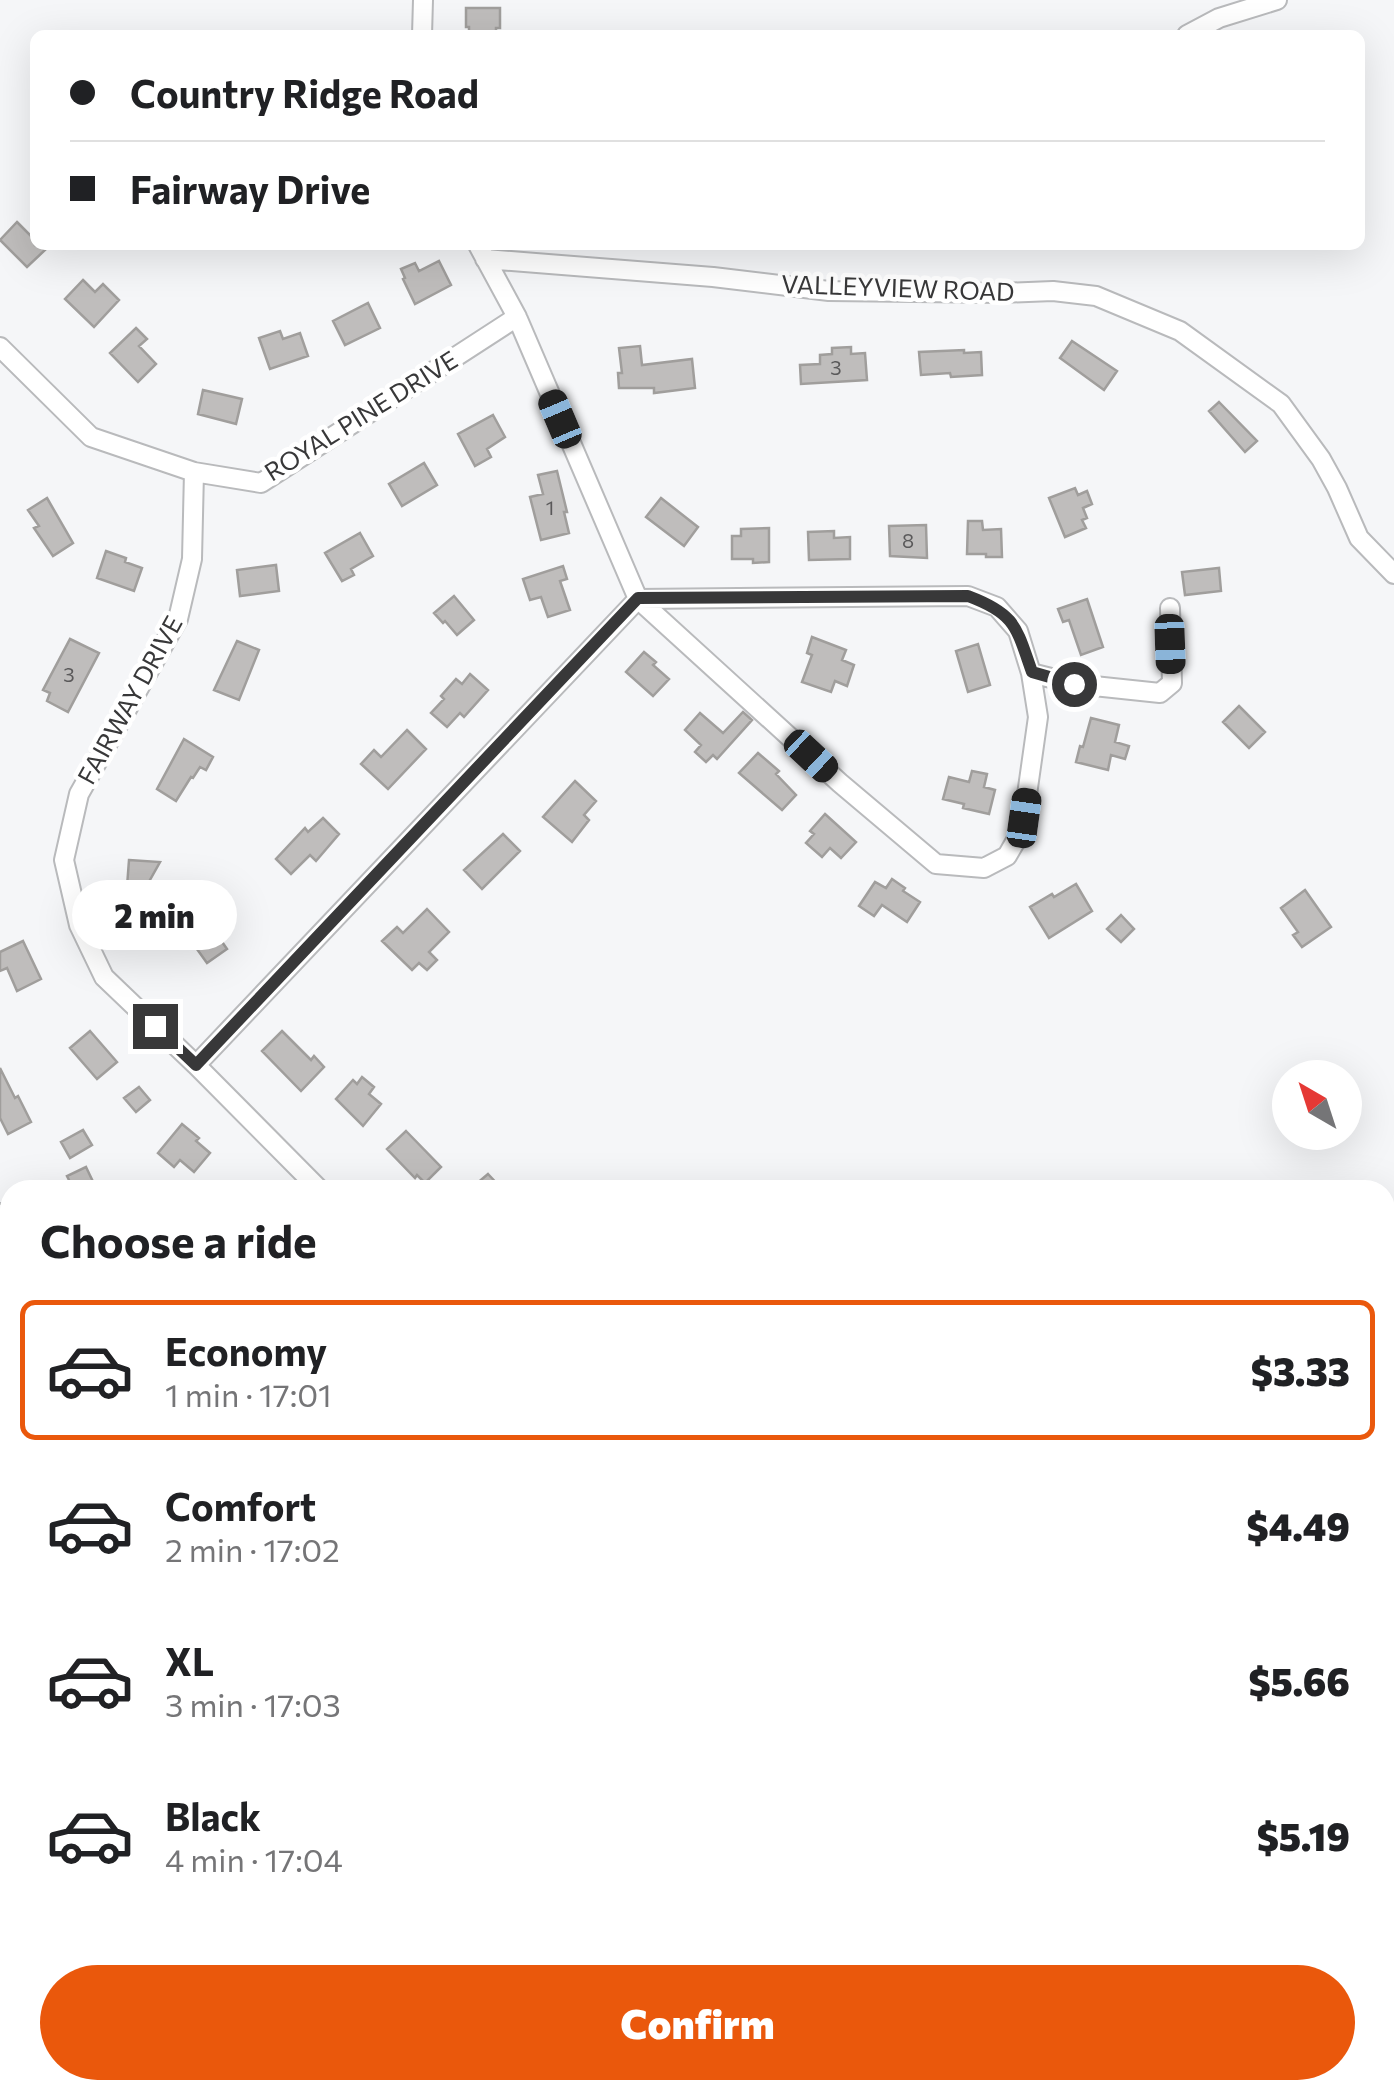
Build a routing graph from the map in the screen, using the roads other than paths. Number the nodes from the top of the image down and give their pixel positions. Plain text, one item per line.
1 (422, 0) edge
2 (1277, 0) edge
3 (422, 30) edge
4 (1196, 30) edge
5 (482, 252) edge
6 (516, 317) junction
7 (0, 347) edge
8 (194, 472) junction
9 (1394, 574) edge
10 (638, 598) junction
11 (1170, 608) dead end
12 (1032, 672) junction
13 (196, 1065) junction
14 (310, 1180) edge

1 - 3 street
2 - 4 street
5 - 6 street
5 - 9 street, VALLEYVIEW ROAD
6 - 8 street, ROYAL PINE DRIVE
6 - 10 street
7 - 8 street, ROYAL PINE DRIVE
8 - 13 street, FAIRWAY DRIVE
10 - 12 street
10 - 12 street
10 - 13 street
11 - 12 street
13 - 14 street, FAIRWAY DRIVE

